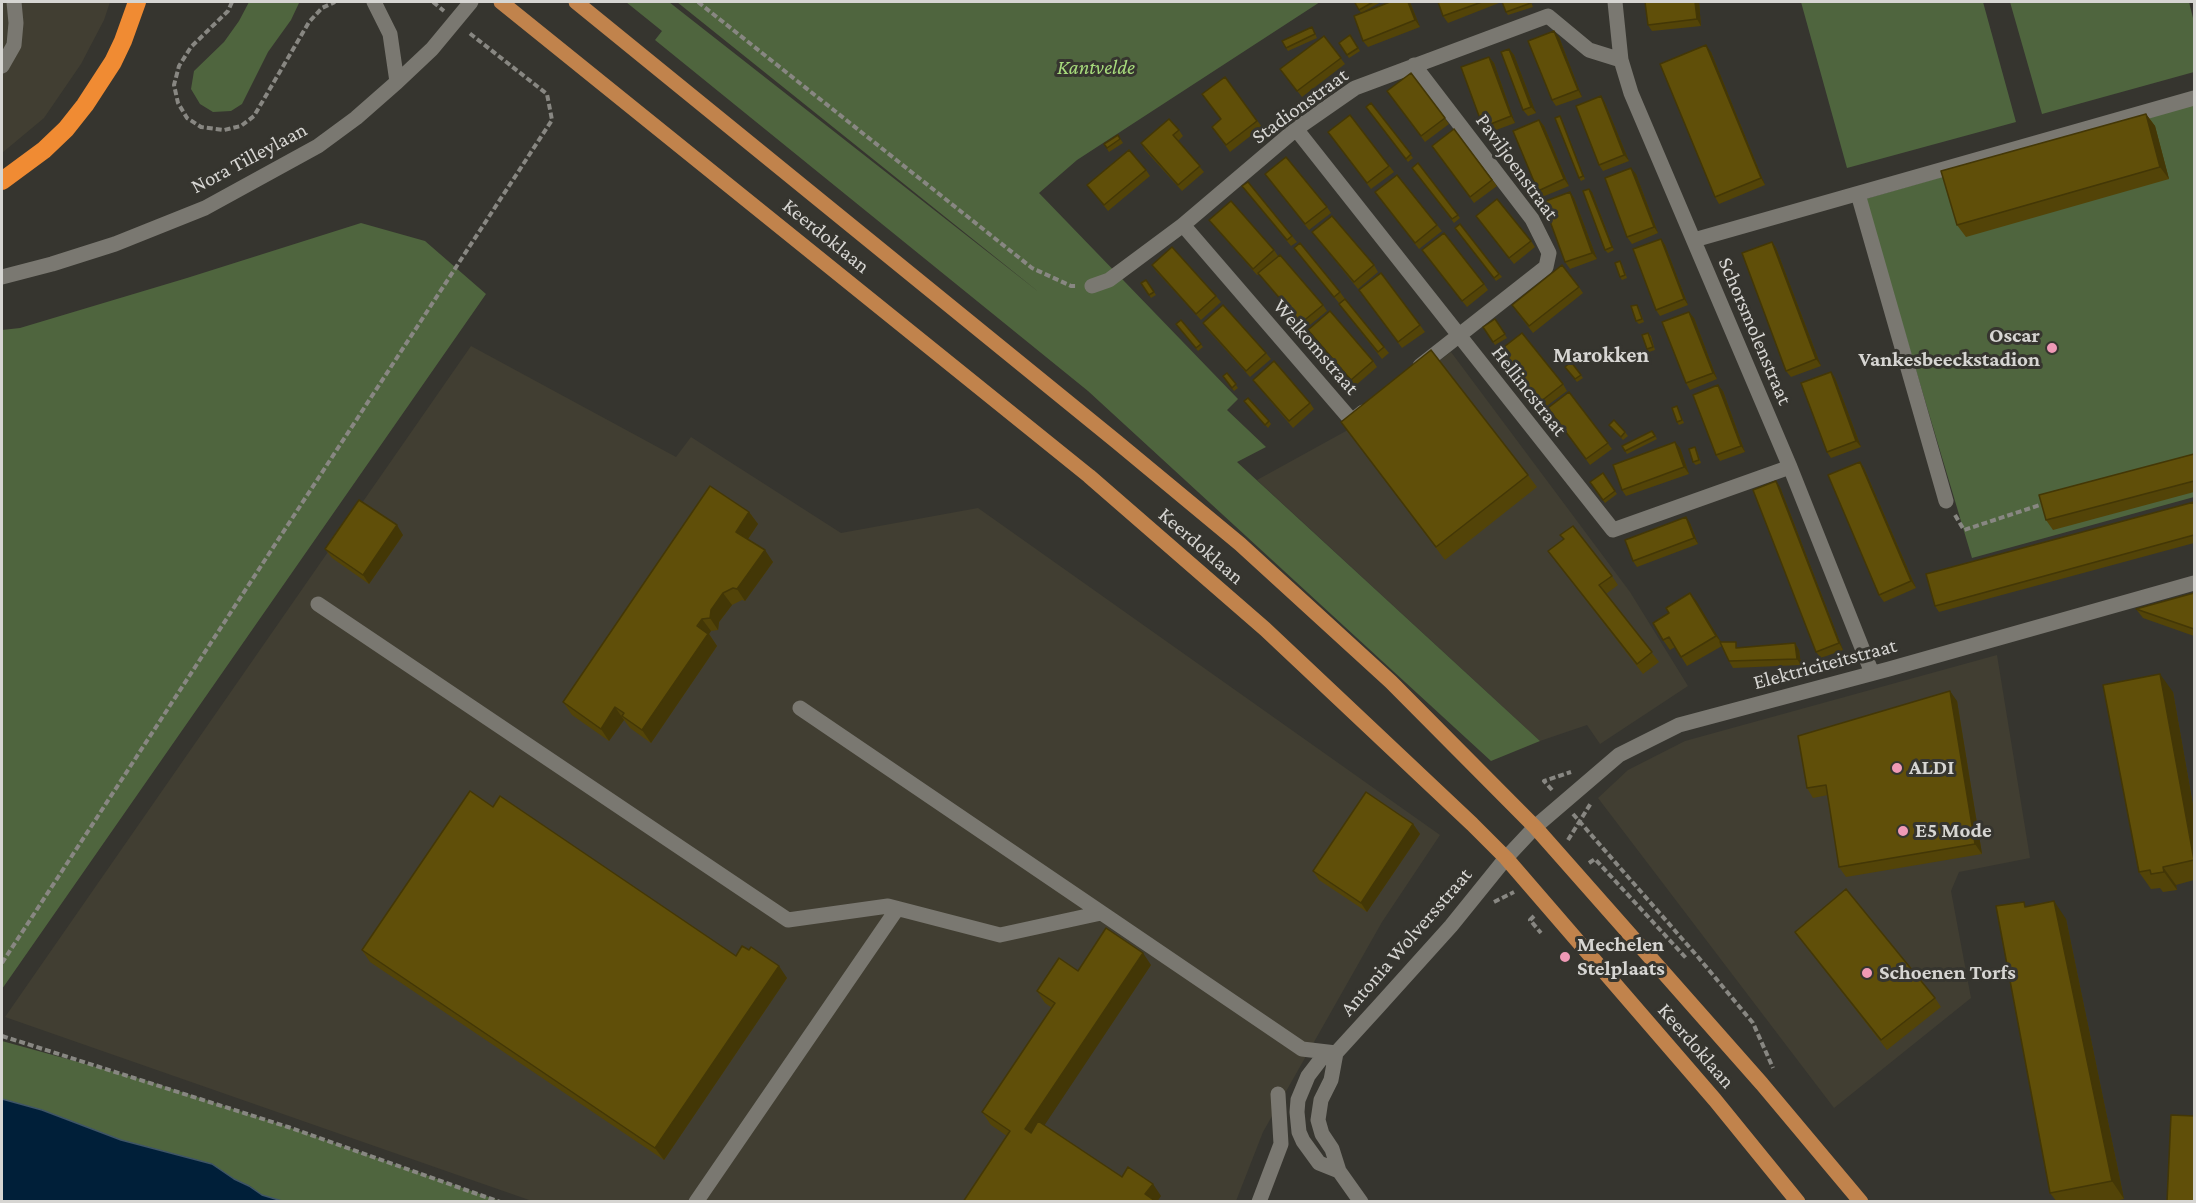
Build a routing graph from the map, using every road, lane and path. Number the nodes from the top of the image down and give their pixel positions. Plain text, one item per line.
1 (14, 2) edge
2 (137, 2) edge
3 (232, 2) edge
4 (335, 2) edge
5 (374, 2) edge
6 (434, 2) edge
7 (471, 2) edge
8 (501, 2) edge
9 (576, 2) edge
10 (698, 2) edge
11 (1615, 2) edge
12 (455, 21) junction
13 (1621, 60) junction
14 (1414, 65) junction
15 (2, 66) edge
16 (397, 82) junction
17 (2194, 98) edge
18 (1296, 129) junction
19 (2, 181) edge
20 (1858, 194) junction
21 (1183, 225) junction
22 (1694, 240) junction
23 (2, 278) edge
24 (1092, 286) joint
25 (1458, 335) junction
26 (1405, 378) edge
27 (1379, 399) edge
28 (1790, 467) junction
29 (1946, 501) joint
30 (2054, 501) edge
31 (2194, 583) edge
32 (318, 604) dead end
33 (1872, 673) junction
34 (800, 708) dead end
35 (1544, 781) dead end
36 (1563, 803) junction
37 (1535, 827) junction
38 (1506, 858) junction
39 (897, 909) junction
40 (1101, 913) junction
41 (2, 963) edge
42 (2, 1035) edge
43 (1336, 1053) junction
44 (1775, 1074) dead end
45 (1278, 1094) dead end
46 (1339, 1171) junction
47 (500, 1202) edge
48 (696, 1202) edge
49 (1259, 1202) edge
50 (1361, 1202) edge
51 (1798, 1202) edge
52 (1861, 1202) edge

1 - 15 street
2 - 19 highway
3 - 4 path
5 - 16 street
6 - 12 path
7 - 12 street, Nora Tilleylaan
8 - 38 main road, Keerdoklaan
9 - 37 main road, Keerdoklaan
10 - 24 path
11 - 13 street, Schorsmolenstraat
12 - 16 street, Nora Tilleylaan
12 - 41 path
13 - 14 street, Stadionstraat
13 - 22 street, Schorsmolenstraat
14 - 18 street, Stadionstraat
14 - 25 street, Paviljoenstraat
16 - 23 street, Nora Tilleylaan
17 - 20 street
18 - 21 street, Stadionstraat
18 - 25 street, Hellincstraat
20 - 22 street
20 - 29 street
21 - 24 street, Stadionstraat
21 - 27 street, Welkomstraat
22 - 28 street, Schorsmolenstraat
25 - 26 street
25 - 28 street, Hellincstraat
28 - 33 street, Schorsmolenstraat
29 - 30 path
31 - 33 street, Elektriciteitstraat
32 - 39 street
33 - 36 street, Elektriciteitstraat
34 - 40 street
35 - 36 path
36 - 37 street, Elektriciteitstraat
36 - 44 path
37 - 38 street, Elektriciteitstraat
37 - 52 main road, Keerdoklaan
38 - 43 street, Antonia Wolversstraat
38 - 51 main road, Keerdoklaan
39 - 40 street
39 - 48 street
40 - 43 street
42 - 47 path
43 - 46 street
43 - 46 street
45 - 49 street
46 - 50 street

